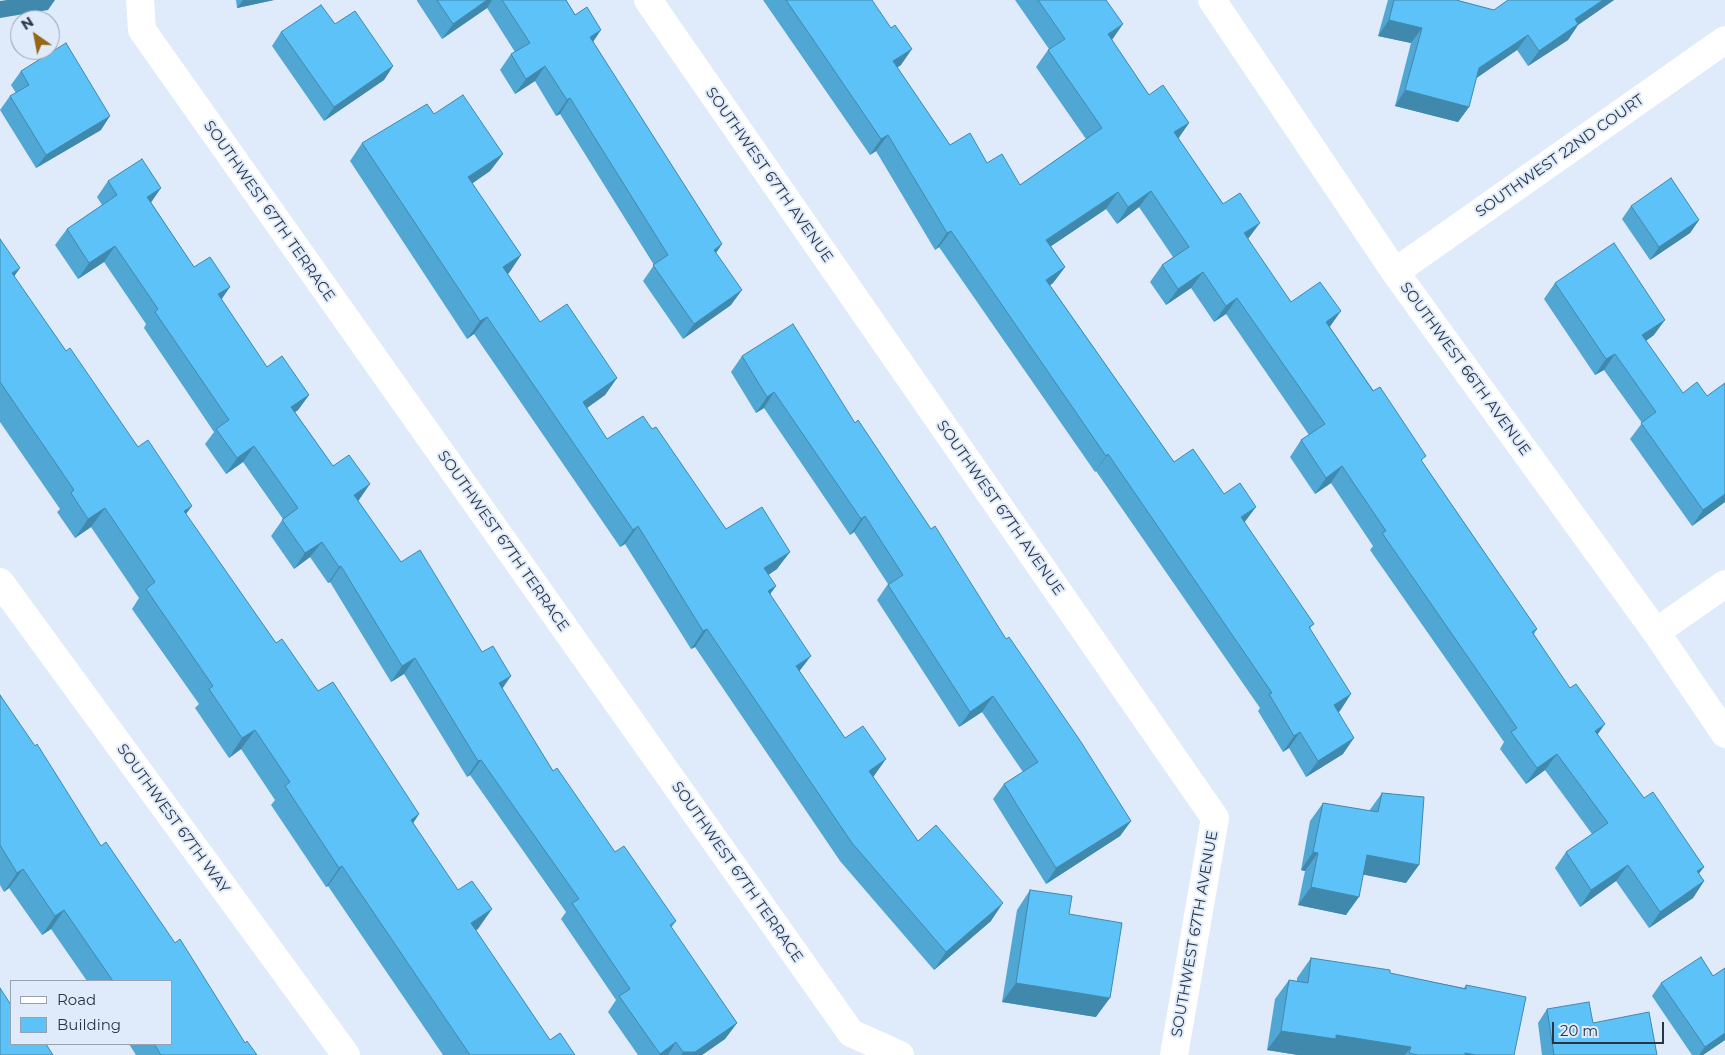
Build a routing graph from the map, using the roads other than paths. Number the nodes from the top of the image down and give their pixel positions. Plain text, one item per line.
1 (140, 0) edge
2 (648, 0) edge
3 (1212, 0) edge
4 (1725, 40) edge
5 (1395, 272) junction
6 (0, 582) edge
7 (1725, 584) edge
8 (1656, 632) junction
9 (1725, 734) edge
10 (346, 1055) edge
11 (900, 1055) edge
12 (1174, 1055) edge

1 - 11 street, SOUTHWEST 67TH TERRACE
2 - 12 street, SOUTHWEST 67TH AVENUE
3 - 5 street, SOUTHWEST 66TH AVENUE
4 - 5 street, SOUTHWEST 22ND COURT
5 - 8 street, SOUTHWEST 66TH AVENUE
6 - 10 street, SOUTHWEST 67TH WAY
7 - 8 street
8 - 9 street, SOUTHWEST 66TH AVENUE

